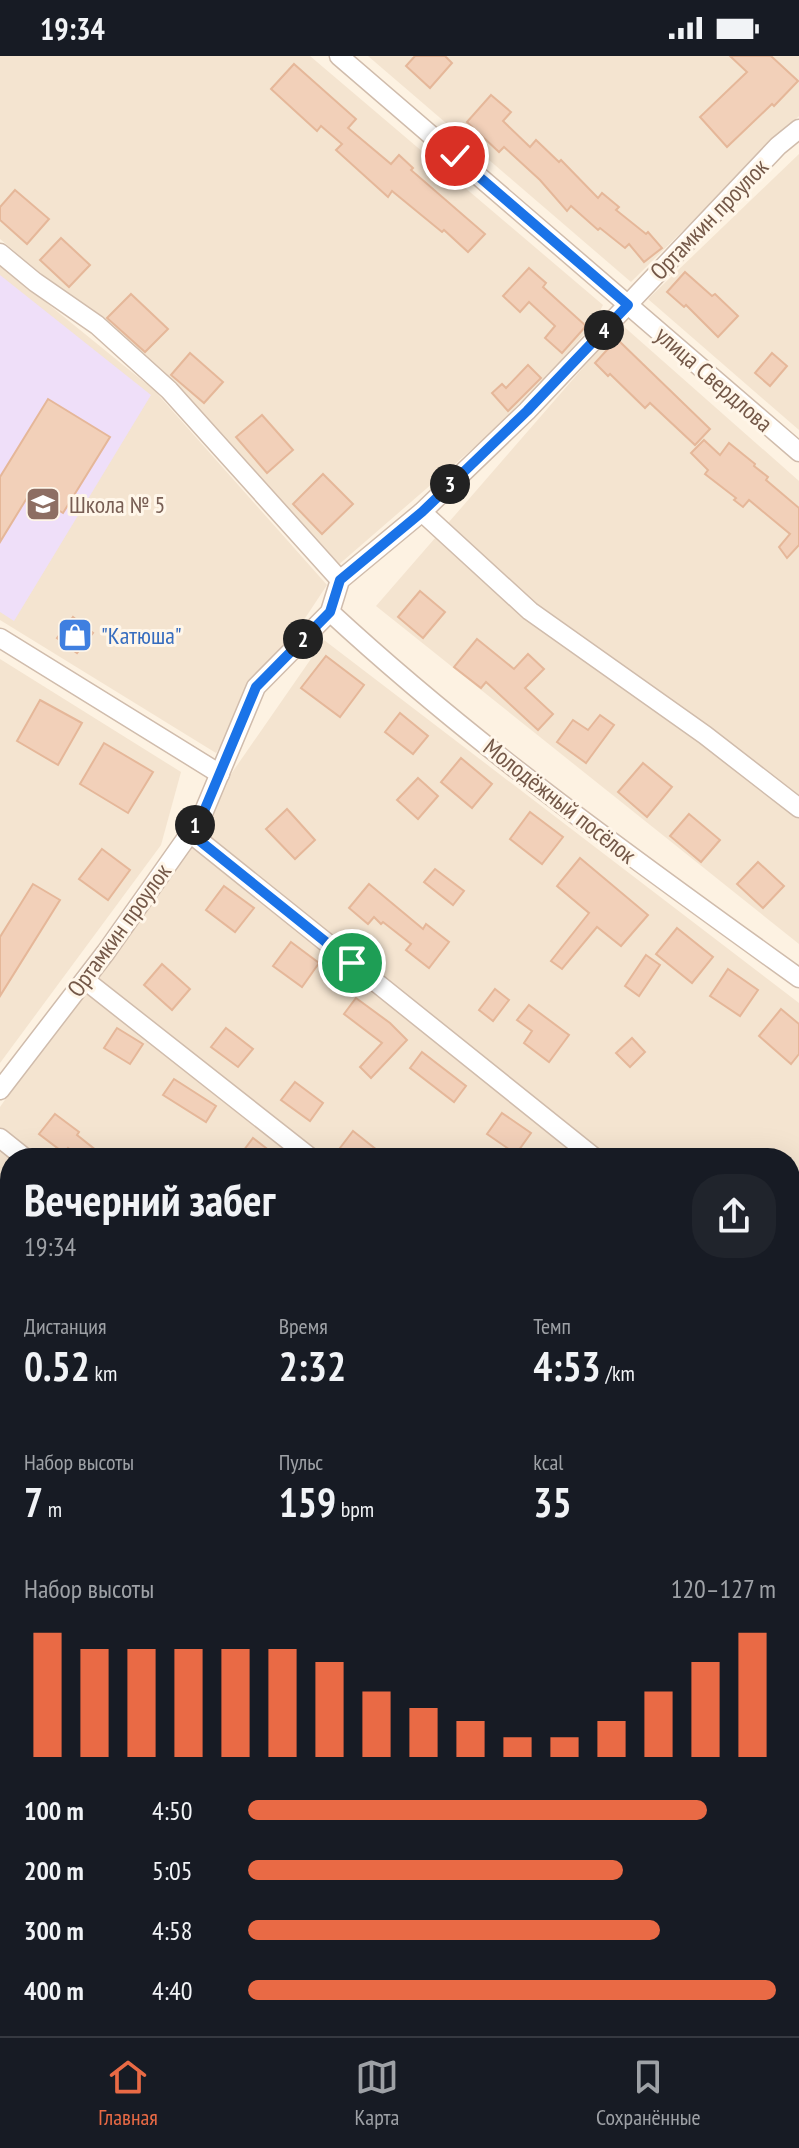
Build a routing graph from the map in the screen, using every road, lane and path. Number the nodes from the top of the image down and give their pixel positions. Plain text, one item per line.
1 (339, 56) edge
2 (799, 129) edge
3 (0, 253) edge
4 (628, 305) junction
5 (799, 452) edge
6 (422, 512) junction
7 (340, 580) junction
8 (330, 612) junction
9 (0, 638) edge
10 (220, 774) junction
11 (799, 808) edge
12 (190, 833) junction
13 (799, 978) edge
14 (85, 980) junction
15 (0, 1090) edge
16 (298, 1148) edge
17 (583, 1148) edge

1 - 4 street, улица Свердлова
2 - 4 street, Ортамкин проулок
3 - 7 street
4 - 5 street, улица Свердлова
4 - 6 street, Ортамкин проулок
6 - 7 street, Ортамкин проулок
6 - 11 street
7 - 8 street, Ортамкин проулок
8 - 10 street, Ортамкин проулок
8 - 13 street, Молодёжный посёлок
9 - 10 street
10 - 12 street, Ортамкин проулок
12 - 14 street, Ортамкин проулок
12 - 17 street
14 - 15 street, Ортамкин проулок
14 - 16 street

